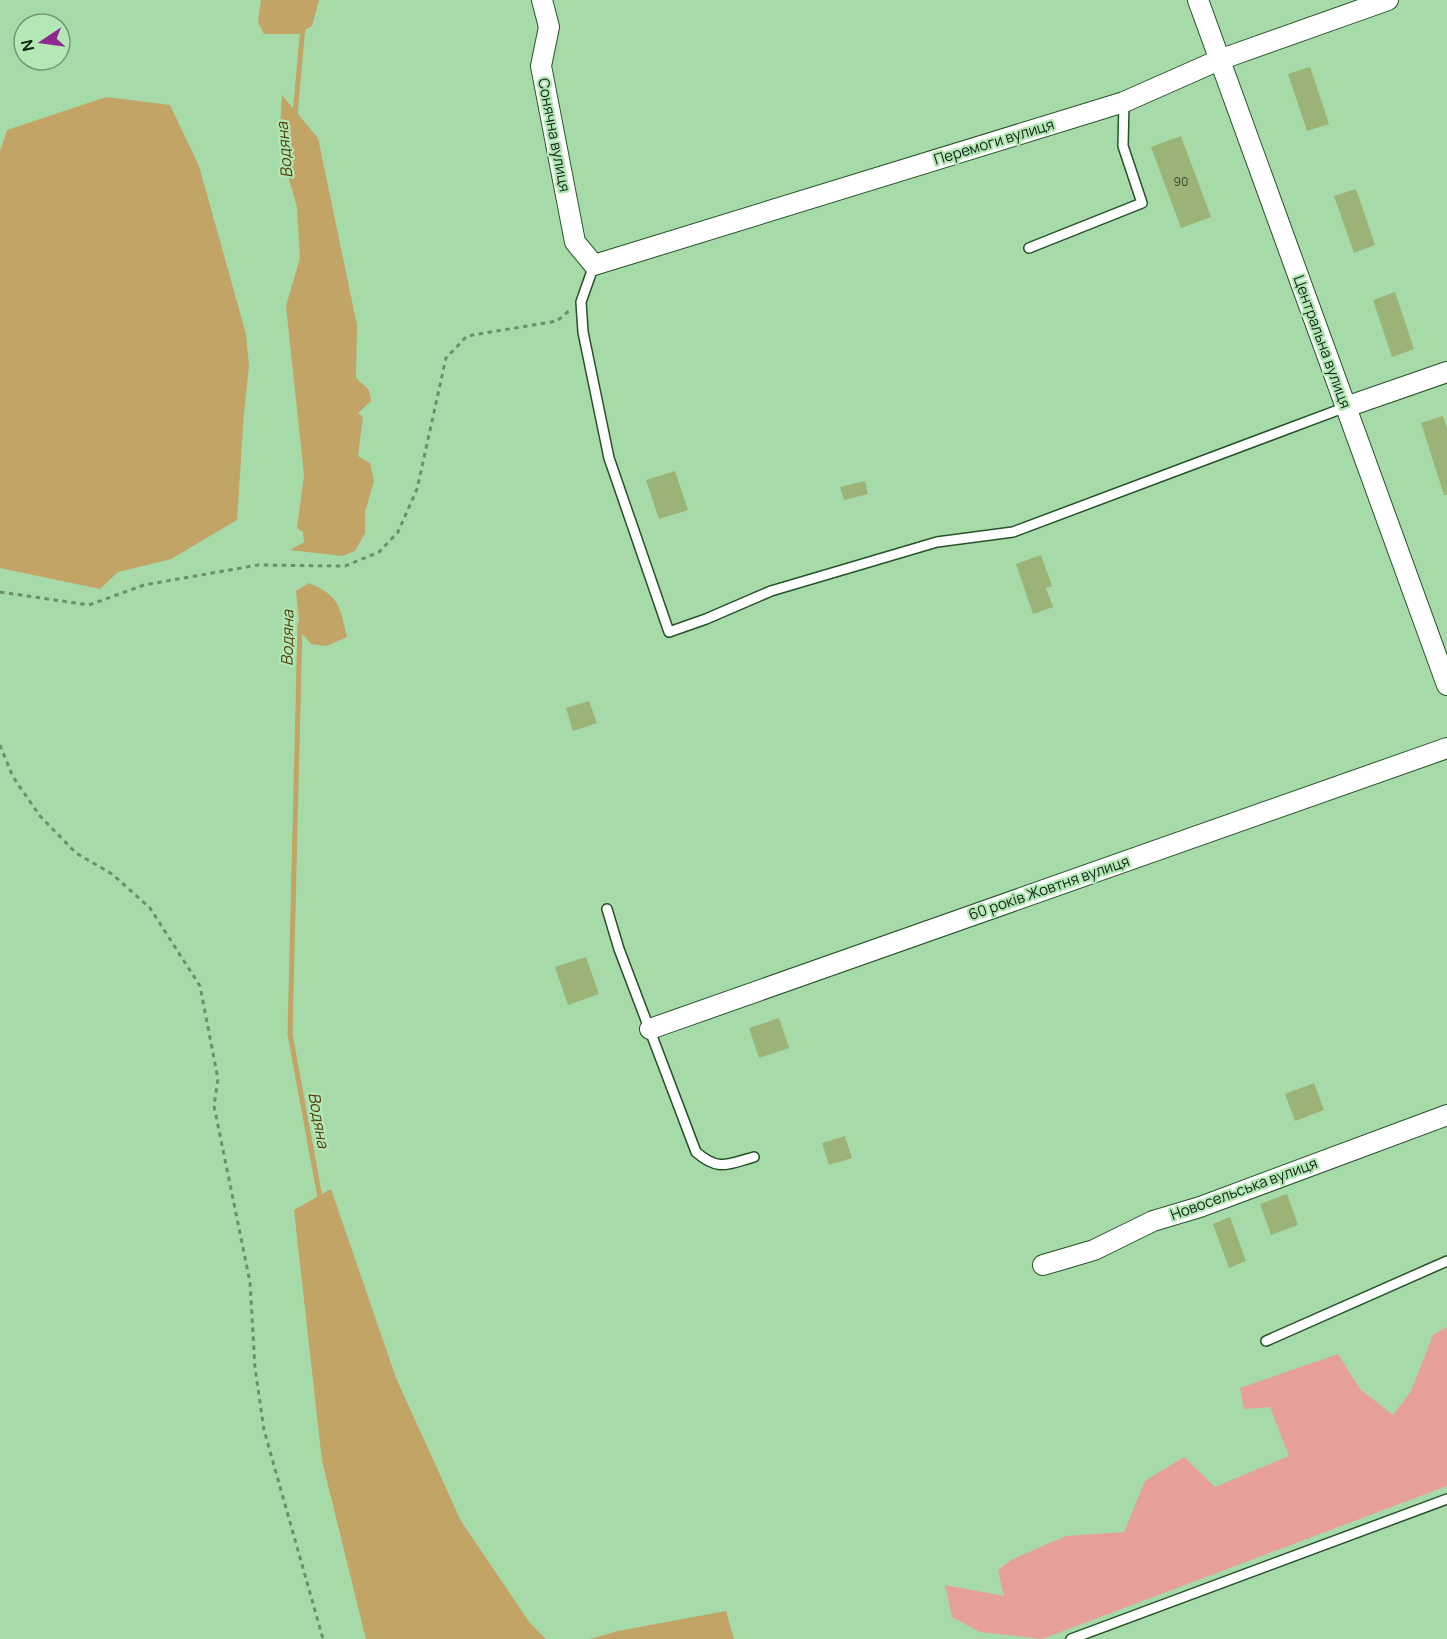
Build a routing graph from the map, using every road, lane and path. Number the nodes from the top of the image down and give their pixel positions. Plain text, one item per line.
1 (542, 0) edge
2 (1197, 0) edge
3 (1388, 0) edge
4 (1219, 60) junction
5 (1124, 102) junction
6 (1029, 248) dead end
7 (594, 265) junction
8 (581, 302) junction
9 (1447, 372) edge
10 (1346, 407) junction
11 (0, 592) edge
12 (1447, 685) edge
13 (0, 745) edge
14 (1447, 748) edge
15 (607, 909) dead end
16 (650, 1029) junction
17 (1447, 1114) edge
18 (754, 1157) dead end
19 (1447, 1261) edge
20 (1043, 1265) dead end
21 (1266, 1341) dead end
22 (1447, 1499) edge
23 (323, 1639) edge
24 (1071, 1639) edge

1 - 7 street, Сонячна вулиця
2 - 4 street, Центральна вулиця
3 - 4 street, Перемоги вулиця
4 - 5 street, Перемоги вулиця
4 - 10 street, Центральна вулиця
5 - 6 lane
5 - 7 street, Перемоги вулиця
7 - 8 lane
8 - 10 lane
8 - 11 path
9 - 10 street
10 - 12 street, Центральна вулиця
13 - 23 path
14 - 16 street, 60 років Жовтня вулиця
15 - 16 lane
16 - 18 lane
17 - 20 street, Новосельська вулиця
19 - 21 lane
22 - 24 lane

